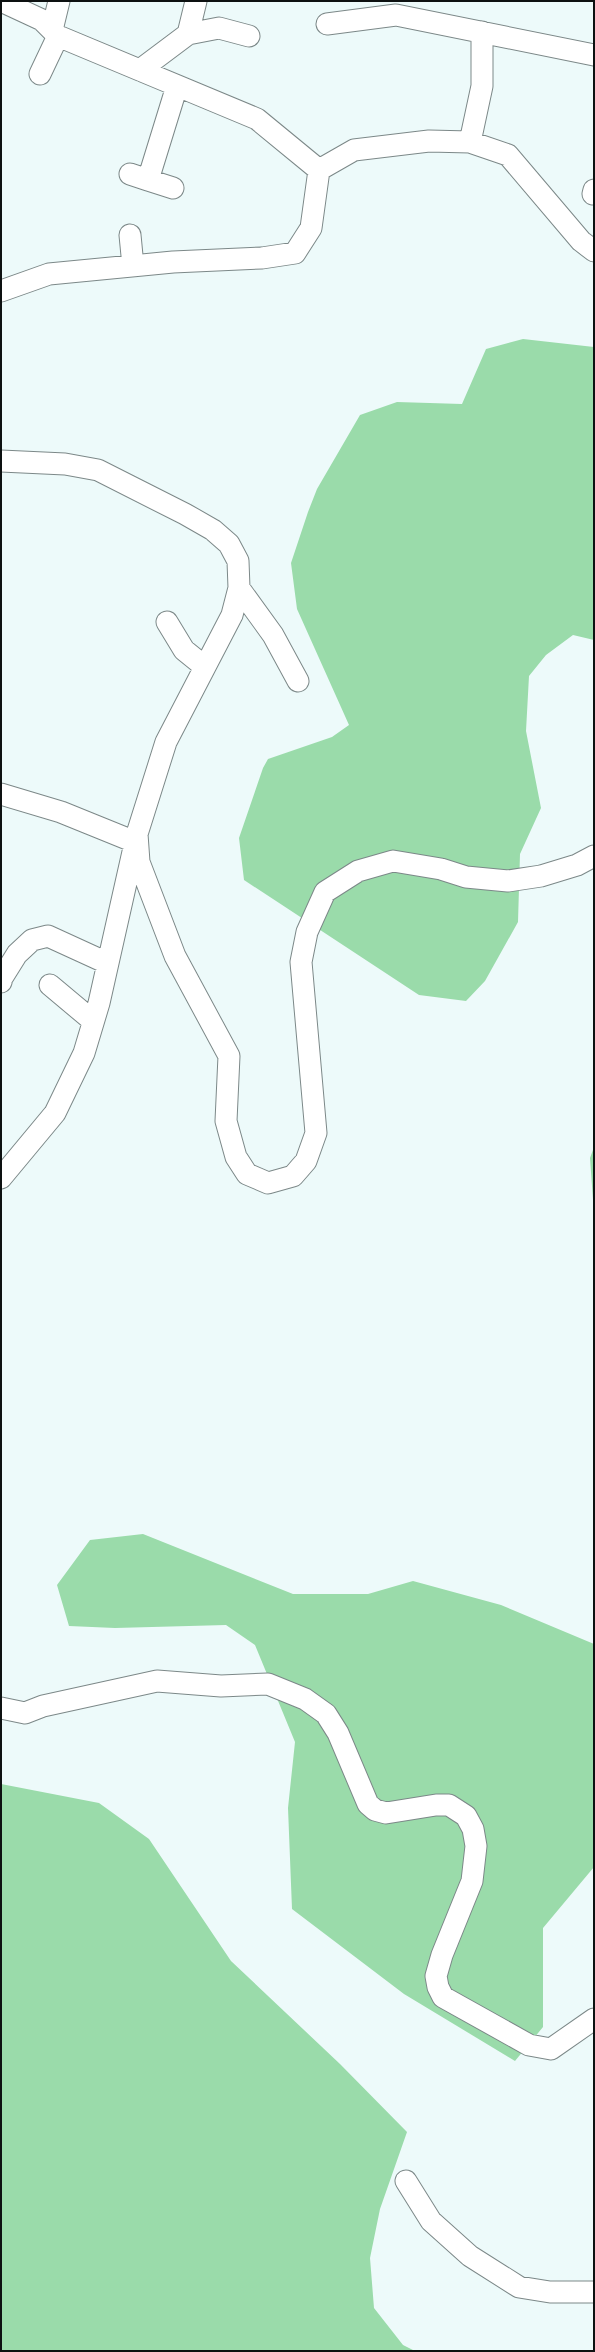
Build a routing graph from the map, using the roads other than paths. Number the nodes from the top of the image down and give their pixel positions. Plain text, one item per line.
1 (1, 1) edge
2 (59, 1) edge
3 (196, 1) edge
4 (403, 8) edge
5 (327, 24) dead end
6 (482, 32) junction
7 (55, 33) junction
8 (188, 34) junction
9 (249, 36) dead end
10 (594, 55) edge
11 (140, 70) junction
12 (40, 74) dead end
13 (178, 86) junction
14 (470, 142) junction
15 (319, 170) junction
16 (173, 188) dead end
17 (130, 235) dead end
18 (594, 251) edge
19 (133, 266) junction
20 (1, 291) edge
21 (1, 461) edge
22 (239, 588) junction
23 (167, 622) dead end
24 (205, 667) junction
25 (298, 682) dead end
26 (1, 794) edge
27 (136, 838) junction
28 (594, 856) edge
29 (107, 963) junction
30 (1, 982) edge
31 (50, 985) dead end
32 (93, 1021) junction
33 (1, 1178) edge
34 (1, 1708) edge
35 (594, 2019) edge
36 (406, 2181) dead end
37 (594, 2292) edge

1 - 7 street
2 - 7 street
3 - 8 street
4 - 5 street
4 - 6 street
6 - 10 street
6 - 14 street
7 - 11 street
7 - 12 street
8 - 9 street
8 - 11 street
11 - 13 street
13 - 15 street
13 - 16 street
14 - 15 street
14 - 18 street
15 - 19 street
17 - 19 street
19 - 20 street
21 - 22 street
22 - 24 street
22 - 25 street
23 - 24 street
24 - 27 street
26 - 27 street
27 - 28 street
27 - 29 street
29 - 30 street
29 - 32 street
31 - 32 street
32 - 33 street
34 - 35 street
36 - 37 street

